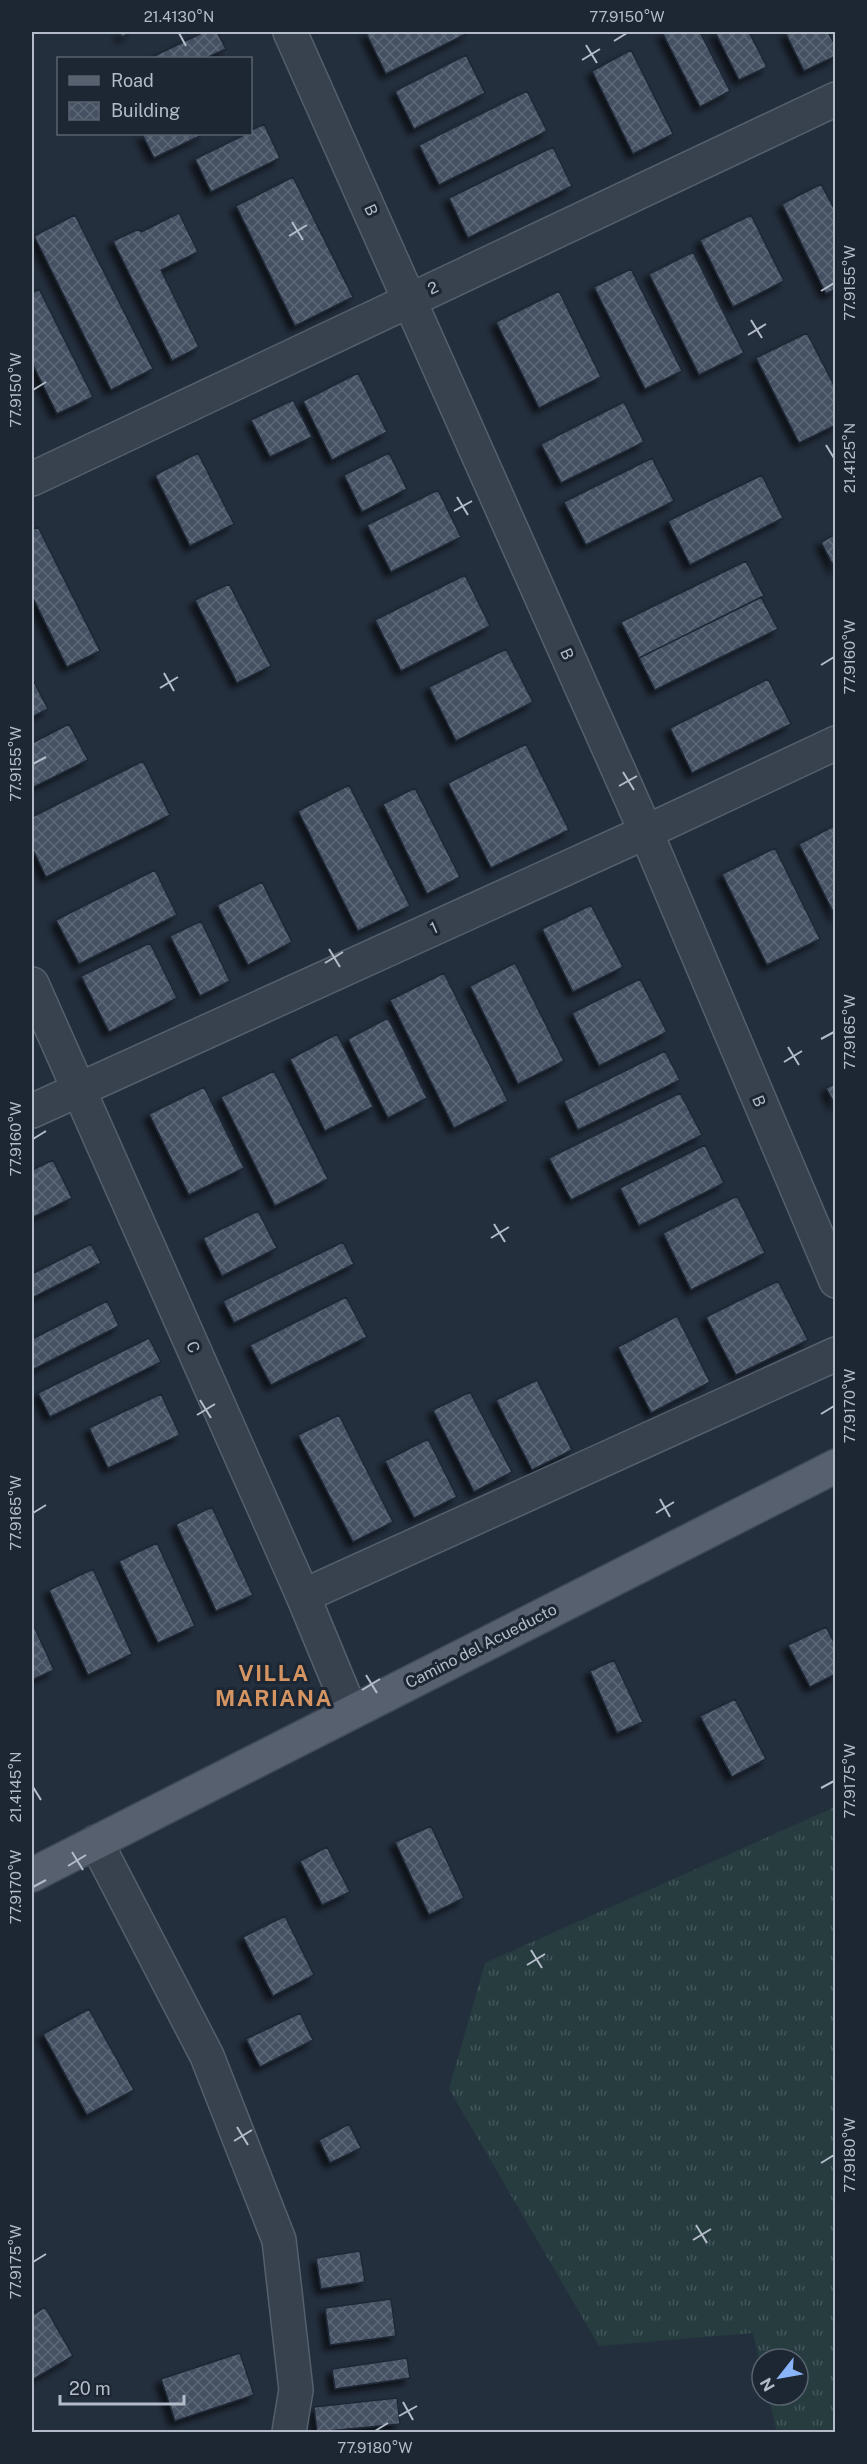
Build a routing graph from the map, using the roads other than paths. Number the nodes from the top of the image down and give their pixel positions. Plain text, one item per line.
1 (290, 32) edge
2 (836, 99) edge
3 (410, 299) junction
4 (32, 479) edge
5 (836, 743) edge
6 (646, 832) junction
7 (32, 984) edge
8 (79, 1090) junction
9 (32, 1111) edge
10 (836, 1281) edge
11 (836, 1354) edge
12 (836, 1466) edge
13 (303, 1596) junction
14 (351, 1712) junction
15 (96, 1842) junction
16 (32, 1875) edge
17 (289, 2433) edge

1 - 3 street, B
2 - 3 street, 2
3 - 4 street, 2
3 - 6 street, B
5 - 6 street, 1
6 - 8 street, 1
6 - 10 street, B
7 - 8 street, C
8 - 9 street, 1
8 - 13 street, C
11 - 13 street
12 - 14 main road, Camino del Acueducto
13 - 14 street, C
14 - 15 main road, Camino del Acueducto
15 - 16 main road, Camino del Acueducto
15 - 17 street

